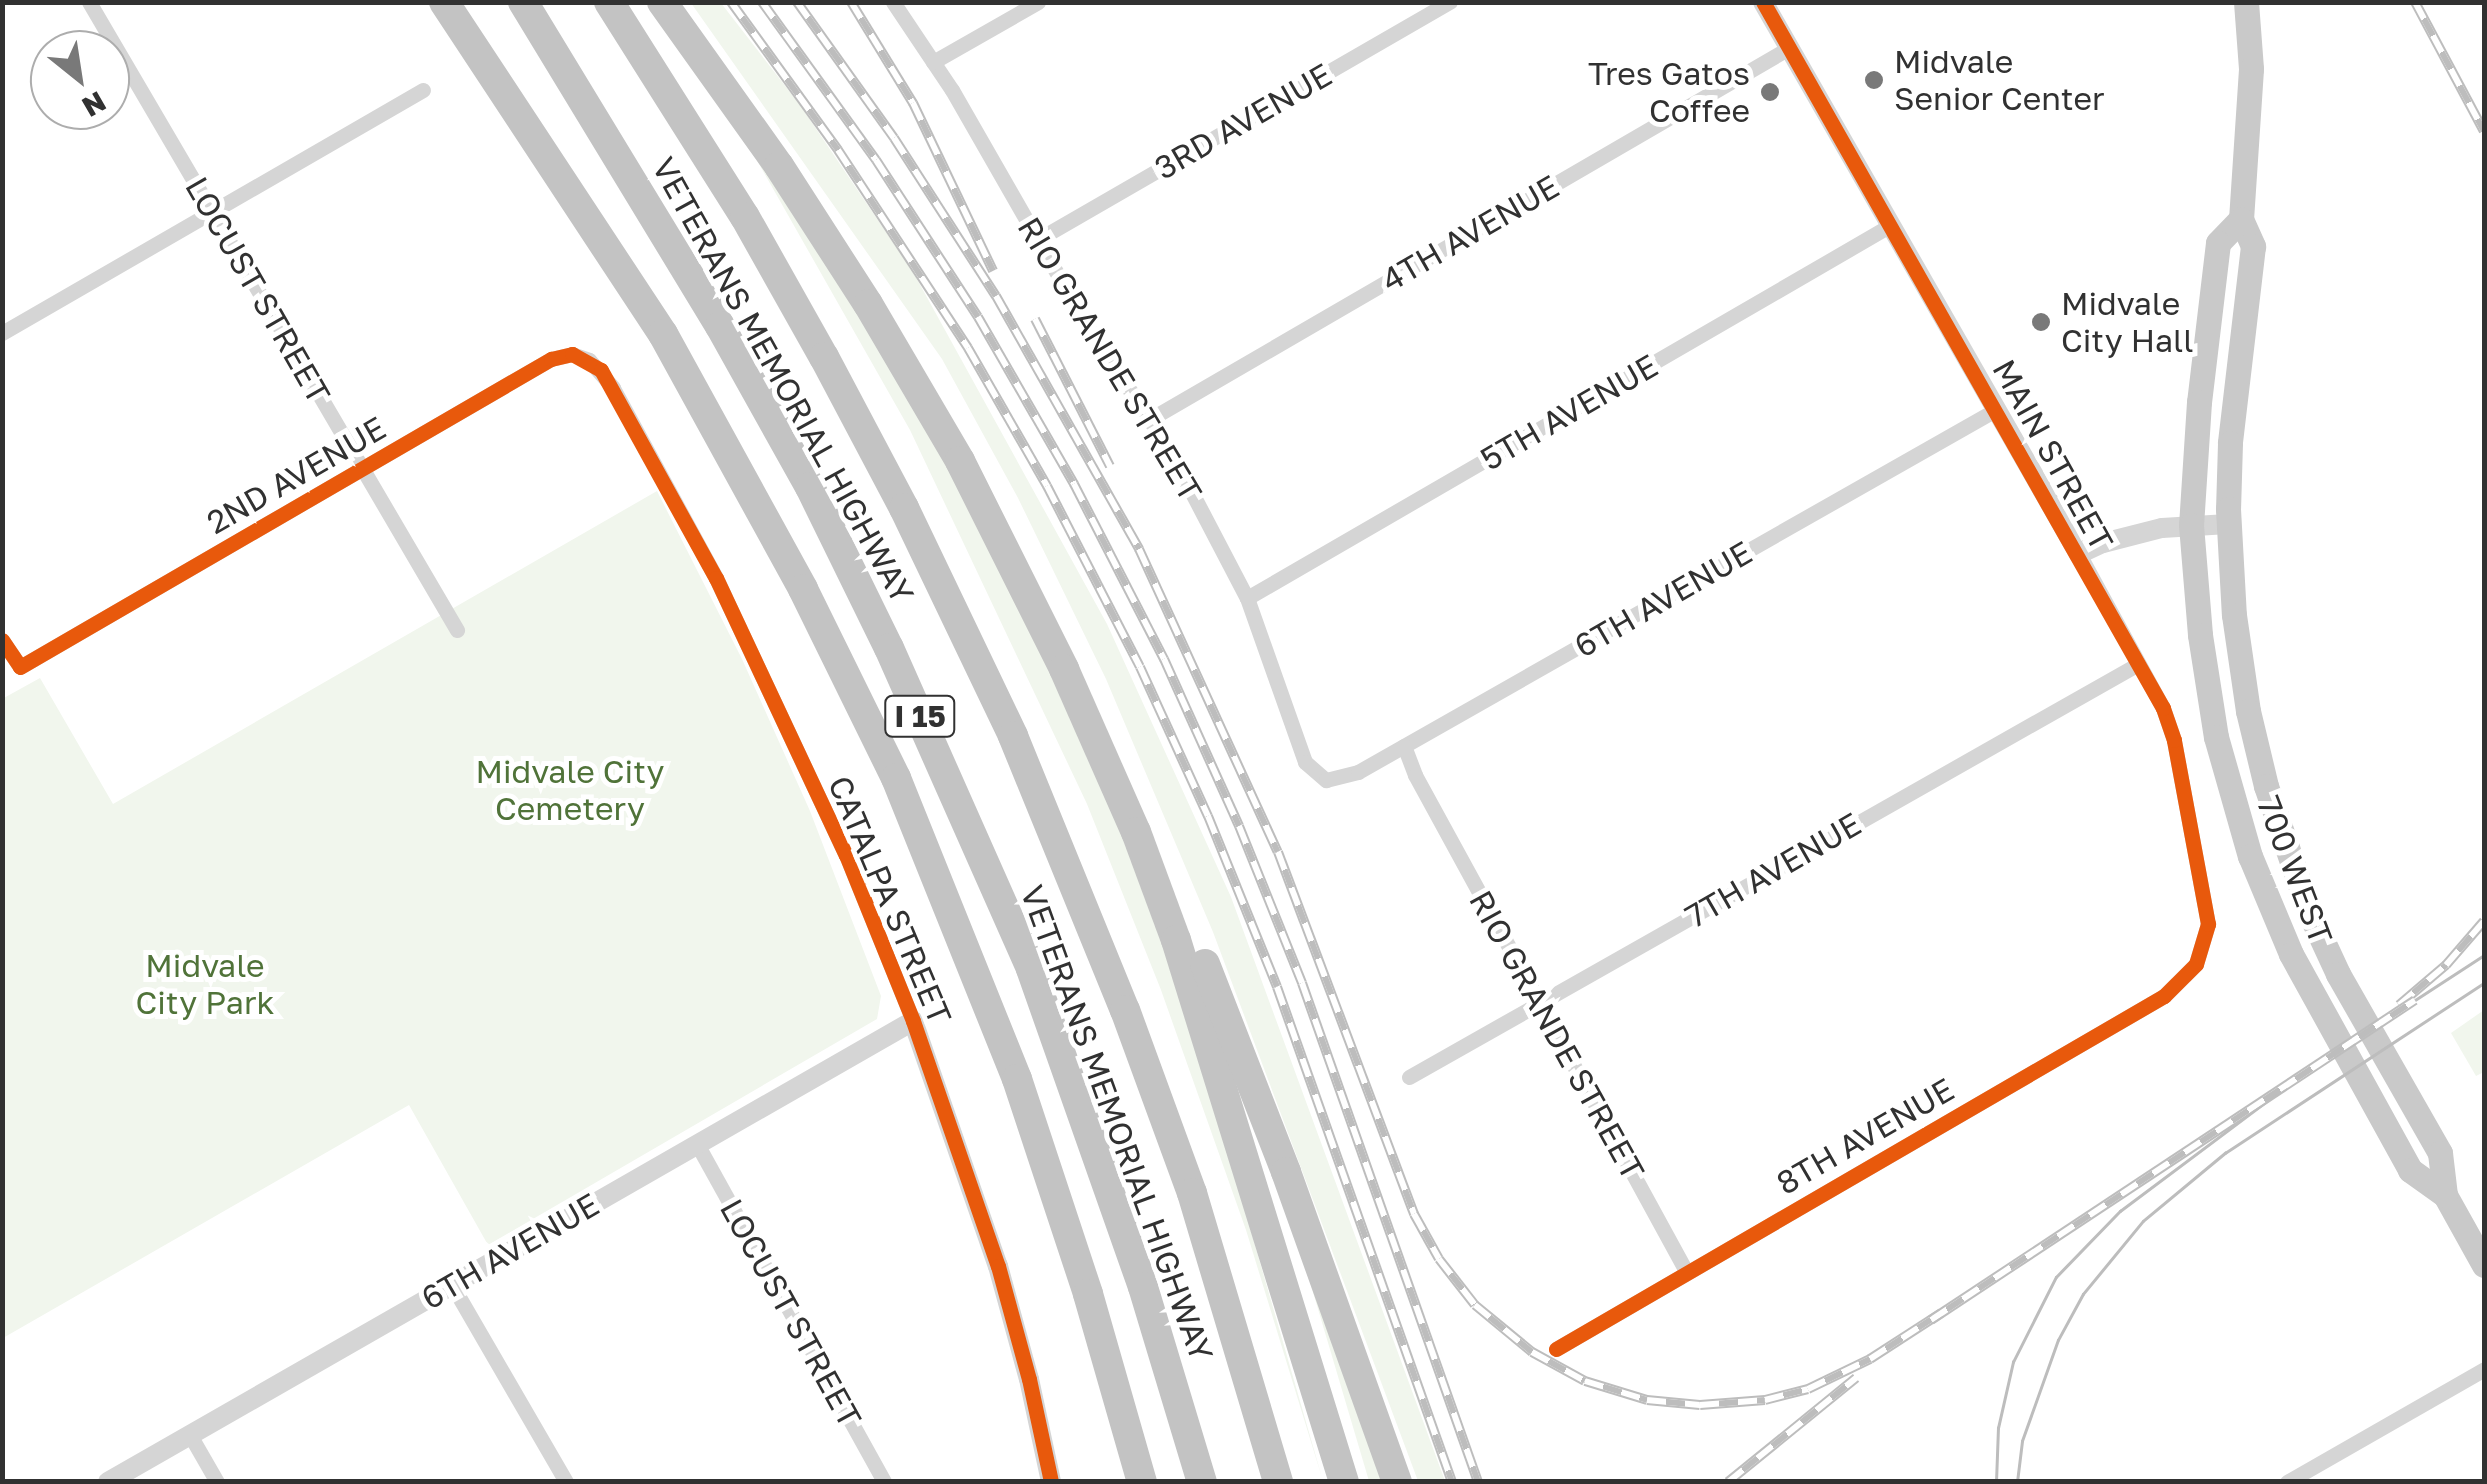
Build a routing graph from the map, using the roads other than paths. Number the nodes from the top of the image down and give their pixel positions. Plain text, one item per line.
1 (90, 2) edge
2 (444, 2) edge
3 (523, 2) edge
4 (609, 2) edge
5 (662, 2) edge
6 (893, 2) edge
7 (1038, 2) edge
8 (1450, 2) edge
9 (1763, 2) edge
10 (2246, 2) edge
11 (1789, 48) junction
12 (933, 62) junction
13 (424, 90) dead end
14 (212, 212) junction
15 (2241, 219) junction
16 (1890, 225) junction
17 (1037, 240) junction
18 (2, 332) edge
19 (601, 370) joint
20 (1997, 409) junction
21 (1152, 418) junction
22 (363, 469) junction
23 (2228, 524) junction
24 (2190, 525) junction
25 (2079, 554) junction
26 (1247, 598) junction
27 (1033, 604) junction
28 (457, 630) dead end
29 (2, 640) edge
30 (2138, 664) junction
31 (1404, 746) junction
32 (1326, 780) joint
33 (2196, 964) joint
34 (1540, 1003) junction
35 (913, 1021) junction
36 (1409, 1078) dead end
37 (697, 1144) junction
38 (2445, 1195) junction
39 (2484, 1265) edge
40 (1686, 1270) junction
41 (452, 1285) junction
42 (1088, 1294) junction
43 (1556, 1349) dead end
44 (2484, 1369) edge
45 (190, 1434) junction
46 (108, 1482) edge
47 (217, 1482) edge
48 (566, 1482) edge
49 (884, 1482) edge
50 (1050, 1482) edge
51 (1127, 1482) edge
52 (1142, 1482) edge
53 (1202, 1482) edge
54 (1278, 1482) edge
55 (1344, 1482) edge
56 (1396, 1482) edge
57 (2287, 1482) edge

1 - 14 street, LOCUST STREET
2 - 42 highway
3 - 53 highway, VETERANS MEMORIAL HIGHWAY / I 15
4 - 54 highway, VETERANS MEMORIAL HIGHWAY / I 15
5 - 27 highway
6 - 12 street, RIO GRANDE STREET
7 - 12 street
8 - 17 street, 3RD AVENUE
9 - 11 street, MAIN STREET
10 - 15 main road
11 - 16 street, MAIN STREET
11 - 21 street, 4TH AVENUE
12 - 17 street, RIO GRANDE STREET
13 - 14 street
14 - 18 street
14 - 22 street, LOCUST STREET
15 - 23 main road, 700 WEST
15 - 24 main road, 700 WEST
16 - 20 street, MAIN STREET
16 - 26 street, 5TH AVENUE
17 - 21 street, RIO GRANDE STREET
19 - 22 street, 2ND AVENUE
19 - 35 street, CATALPA STREET
20 - 25 street, MAIN STREET
20 - 31 street, 6TH AVENUE
21 - 26 street, RIO GRANDE STREET
22 - 28 street, LOCUST STREET
22 - 29 street, 2ND AVENUE
23 - 24 street, MAIN STREET
23 - 38 main road, 700 WEST
24 - 25 street, MAIN STREET
24 - 38 main road, 700 WEST
25 - 30 street, MAIN STREET
26 - 32 street, RIO GRANDE STREET
27 - 55 highway
27 - 56 highway
30 - 33 street, MAIN STREET
30 - 34 street, 7TH AVENUE
31 - 32 street, 6TH AVENUE
31 - 34 street, RIO GRANDE STREET
33 - 40 street, 8TH AVENUE
34 - 36 street, 7TH AVENUE
34 - 40 street, RIO GRANDE STREET
35 - 37 street, 6TH AVENUE
35 - 50 street, CATALPA STREET
37 - 41 street, 6TH AVENUE
37 - 49 street, LOCUST STREET
38 - 39 main road, 700 WEST
40 - 43 street, 8TH AVENUE
41 - 45 street, 6TH AVENUE
41 - 48 street
42 - 51 highway
42 - 52 highway
44 - 57 street
45 - 46 street, 6TH AVENUE
45 - 47 street

